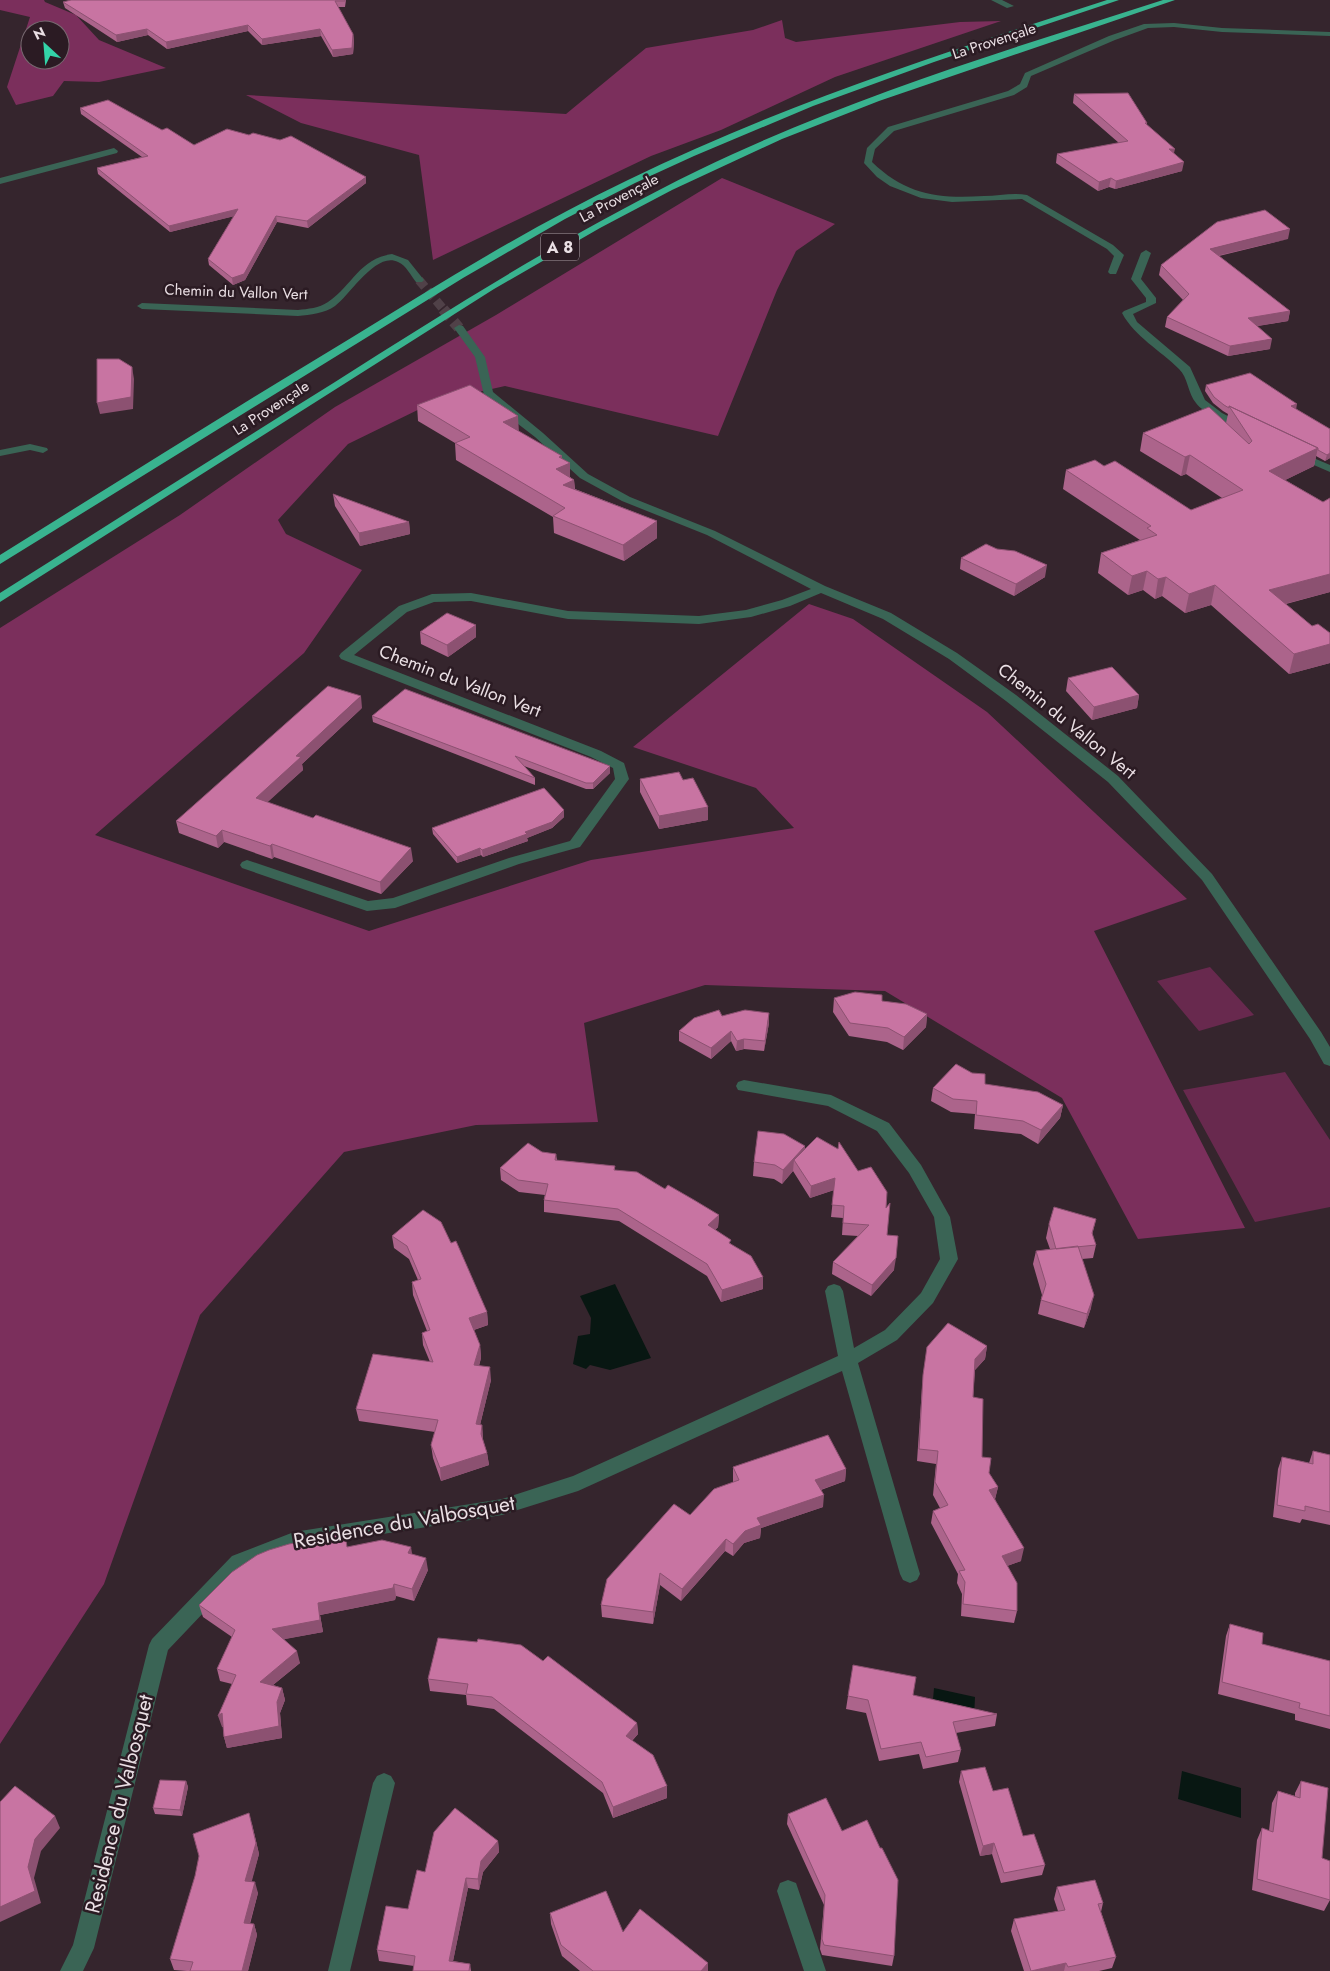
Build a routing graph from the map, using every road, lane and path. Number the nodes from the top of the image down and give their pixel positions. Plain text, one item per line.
1 (995, 0) edge
2 (1115, 0) edge
3 (1171, 0) edge
4 (1010, 6) dead end
5 (1330, 34) edge
6 (114, 151) dead end
7 (0, 181) edge
8 (1146, 253) dead end
9 (1113, 272) dead end
10 (419, 280) tunnel mouth
11 (142, 306) dead end
12 (459, 328) tunnel mouth
13 (1259, 436) edge
14 (43, 450) dead end
15 (1289, 451) edge
16 (0, 453) edge
17 (1330, 469) edge
18 (0, 560) edge
19 (822, 589) junction
20 (0, 598) edge
21 (247, 865) dead end
22 (1330, 1060) edge
23 (744, 1086) dead end
24 (834, 1292) dead end
25 (848, 1360) junction
26 (910, 1574) dead end
27 (384, 1783) dead end
28 (788, 1891) dead end
29 (71, 1971) edge
30 (339, 1971) edge
31 (815, 1971) edge

1 - 4 street
2 - 18 highway, La Provençale / A 8
3 - 20 highway, La Provençale / A 8
5 - 9 street
6 - 7 street
8 - 13 street
10 - 11 street, Chemin du Vallon Vert
12 - 19 street, Chemin du Vallon Vert
14 - 16 street
15 - 17 street
19 - 21 street, Chemin du Vallon Vert
19 - 22 street, Chemin du Vallon Vert
23 - 25 street, Residence du Valbosquet
24 - 25 street
25 - 26 street
25 - 29 street, Residence du Valbosquet
27 - 30 street
28 - 31 street

